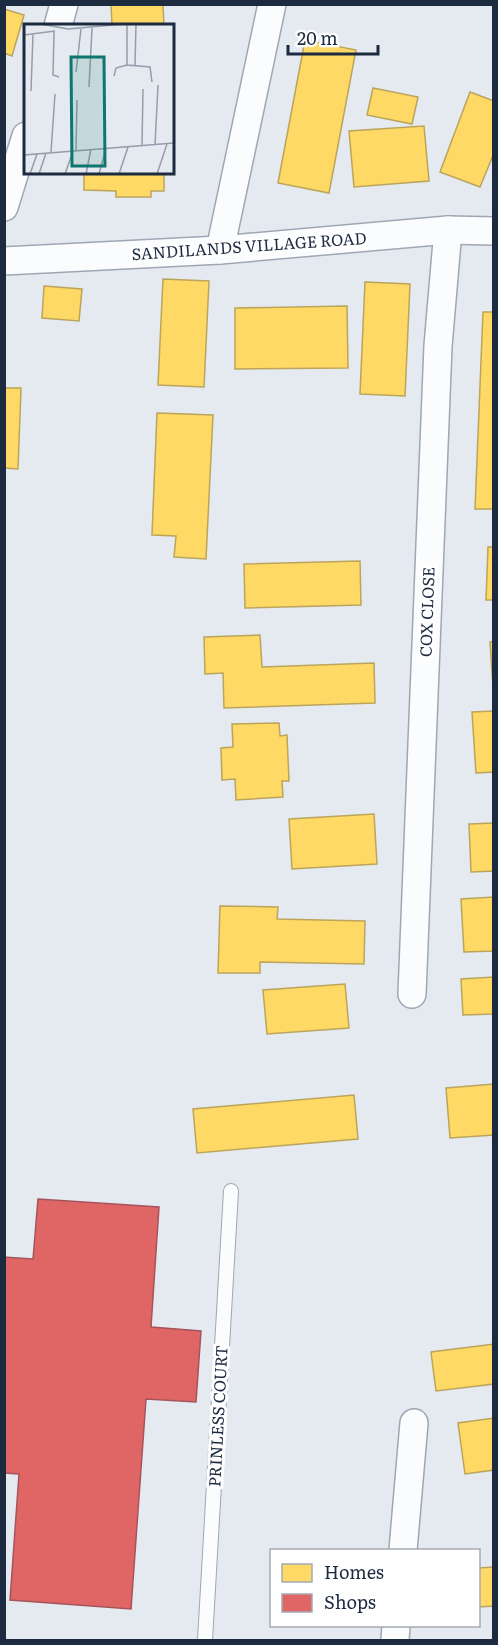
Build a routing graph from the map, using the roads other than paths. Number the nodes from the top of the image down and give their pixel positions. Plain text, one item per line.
1 (64, 4) edge
2 (272, 4) edge
3 (59, 24) edge
4 (24, 142) edge
5 (4, 207) edge
6 (492, 228) edge
7 (447, 230) junction
8 (220, 249) junction
9 (4, 261) edge
10 (412, 994) dead end
11 (231, 1191) dead end
12 (414, 1423) dead end
13 (403, 1549) edge
14 (204, 1641) edge

1 - 3 street
2 - 8 street
4 - 5 street
6 - 7 street, SANDILANDS VILLAGE ROAD
7 - 8 street, SANDILANDS VILLAGE ROAD
7 - 10 street, COX CLOSE
8 - 9 street, SANDILANDS VILLAGE ROAD
11 - 14 lane, PRINLESS COURT
12 - 13 street

